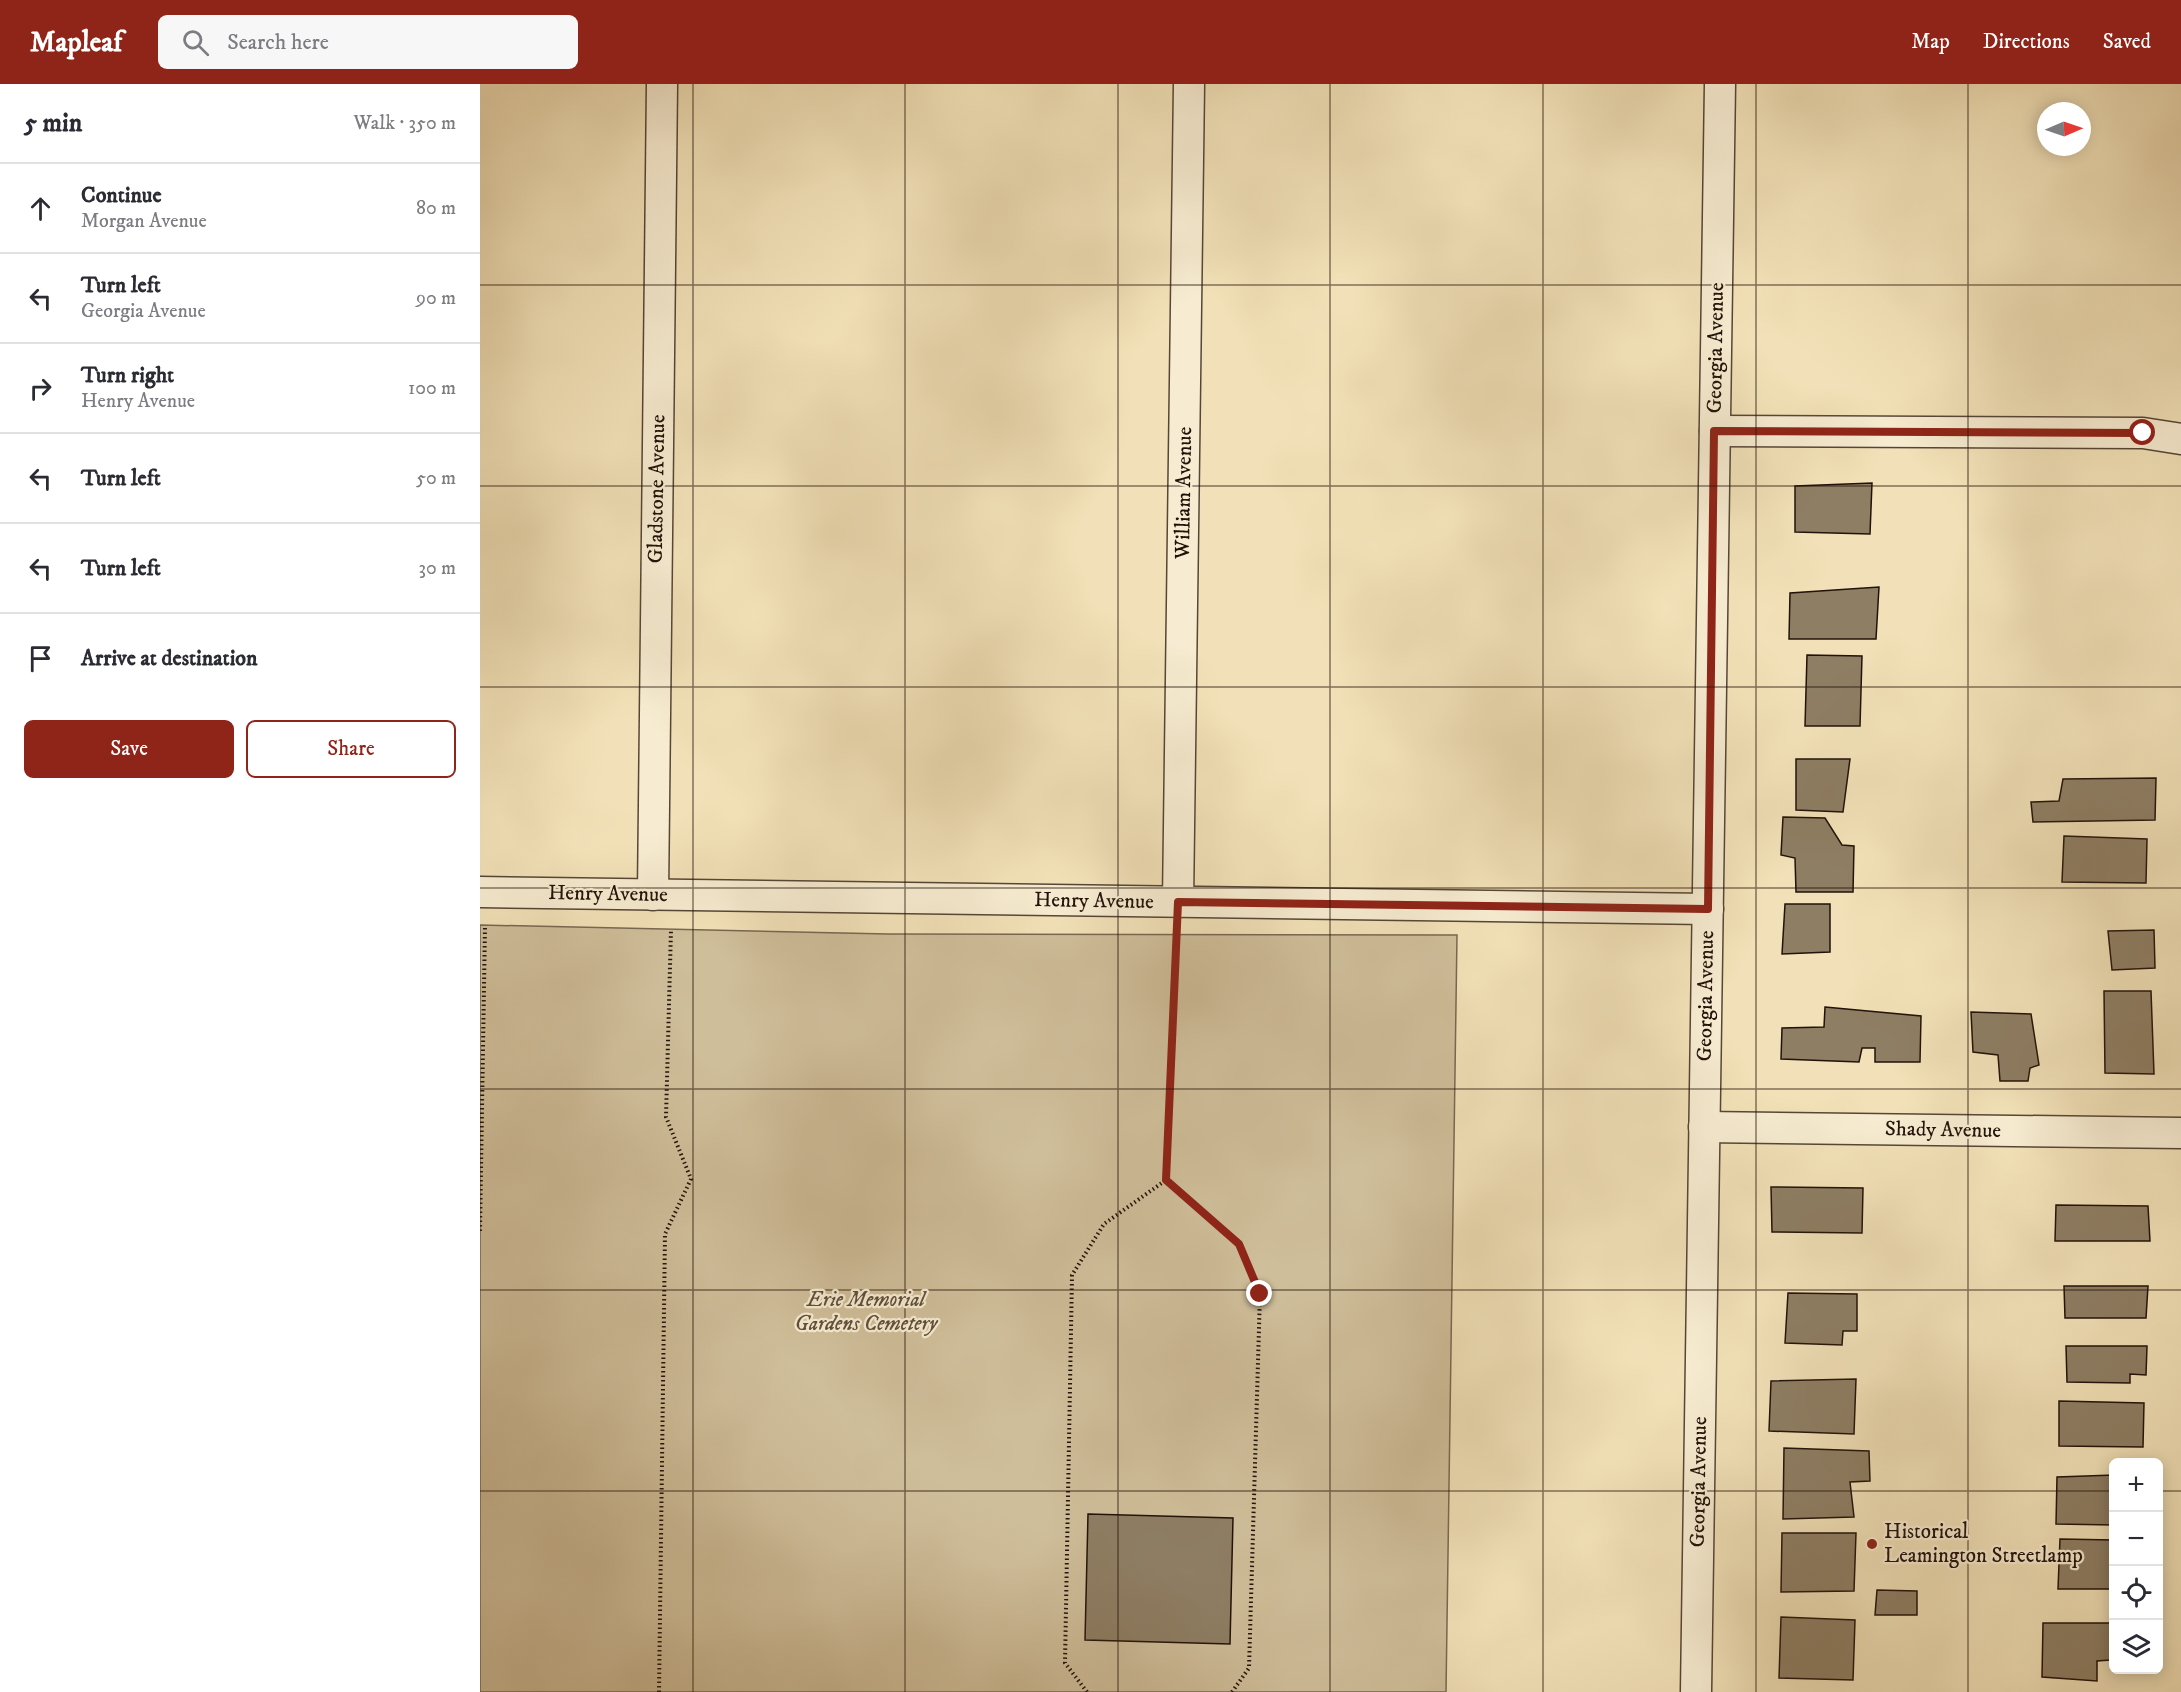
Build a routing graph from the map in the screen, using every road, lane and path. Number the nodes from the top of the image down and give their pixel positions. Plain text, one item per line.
1 (662, 84) edge
2 (1189, 84) edge
3 (1720, 84) edge
4 (1714, 431) junction
5 (2181, 439) edge
6 (483, 892) edge
7 (663, 895) junction
8 (1178, 902) junction
9 (1708, 909) junction
10 (1704, 1127) junction
11 (2181, 1133) edge
12 (1166, 1180) junction
13 (480, 1231) edge
14 (659, 1692) edge
15 (1087, 1692) edge
16 (1232, 1692) edge
17 (1696, 1692) edge

1 - 7 street, Gladstone Avenue
2 - 8 street, William Avenue
3 - 4 street, Georgia Avenue
4 - 5 street
4 - 9 street, Georgia Avenue
6 - 7 street, Henry Avenue
6 - 13 path
7 - 8 street, Henry Avenue
7 - 14 path
8 - 9 street, Henry Avenue
8 - 12 path
9 - 10 street, Georgia Avenue
10 - 11 street, Shady Avenue
10 - 17 street, Georgia Avenue
12 - 15 path
12 - 16 path

